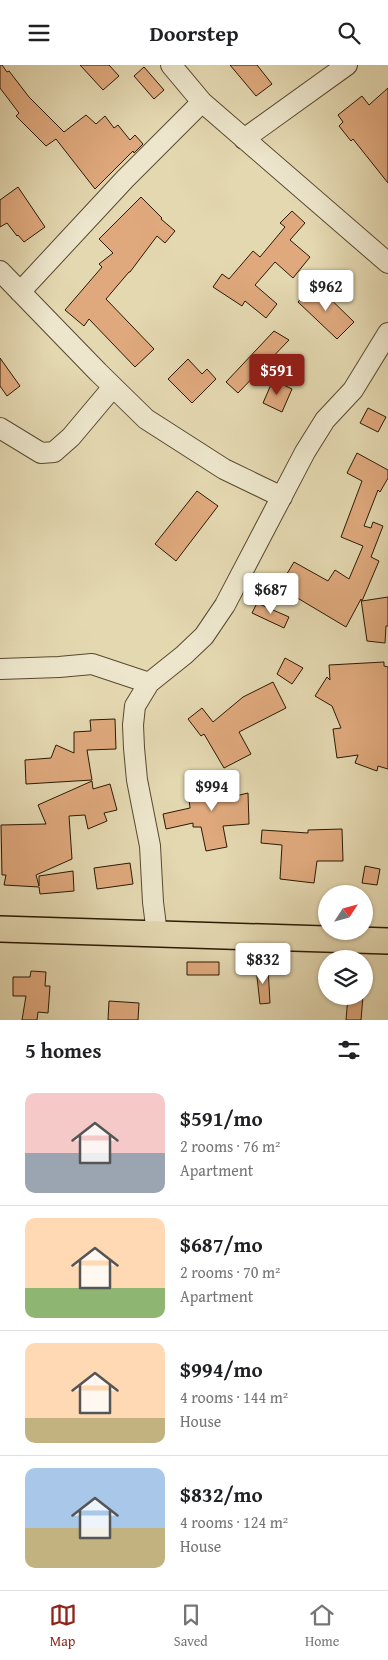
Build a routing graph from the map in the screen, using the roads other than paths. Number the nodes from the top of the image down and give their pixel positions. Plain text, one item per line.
1 (171, 65) edge
2 (347, 65) edge
3 (202, 102) junction
4 (244, 139) junction
5 (388, 263) edge
6 (0, 271) edge
7 (20, 292) junction
8 (388, 333) edge
9 (113, 387) junction
10 (0, 427) edge
11 (282, 497) junction
12 (0, 669) edge
13 (149, 683) junction
14 (0, 929) edge
15 (157, 934) junction
16 (388, 941) edge

1 - 3 street
2 - 4 street
3 - 4 street
3 - 7 street
4 - 5 street
6 - 7 street
7 - 9 street
8 - 11 street
9 - 10 street
9 - 11 street
11 - 13 street
12 - 13 street
13 - 15 street
14 - 15 main road
15 - 16 main road

